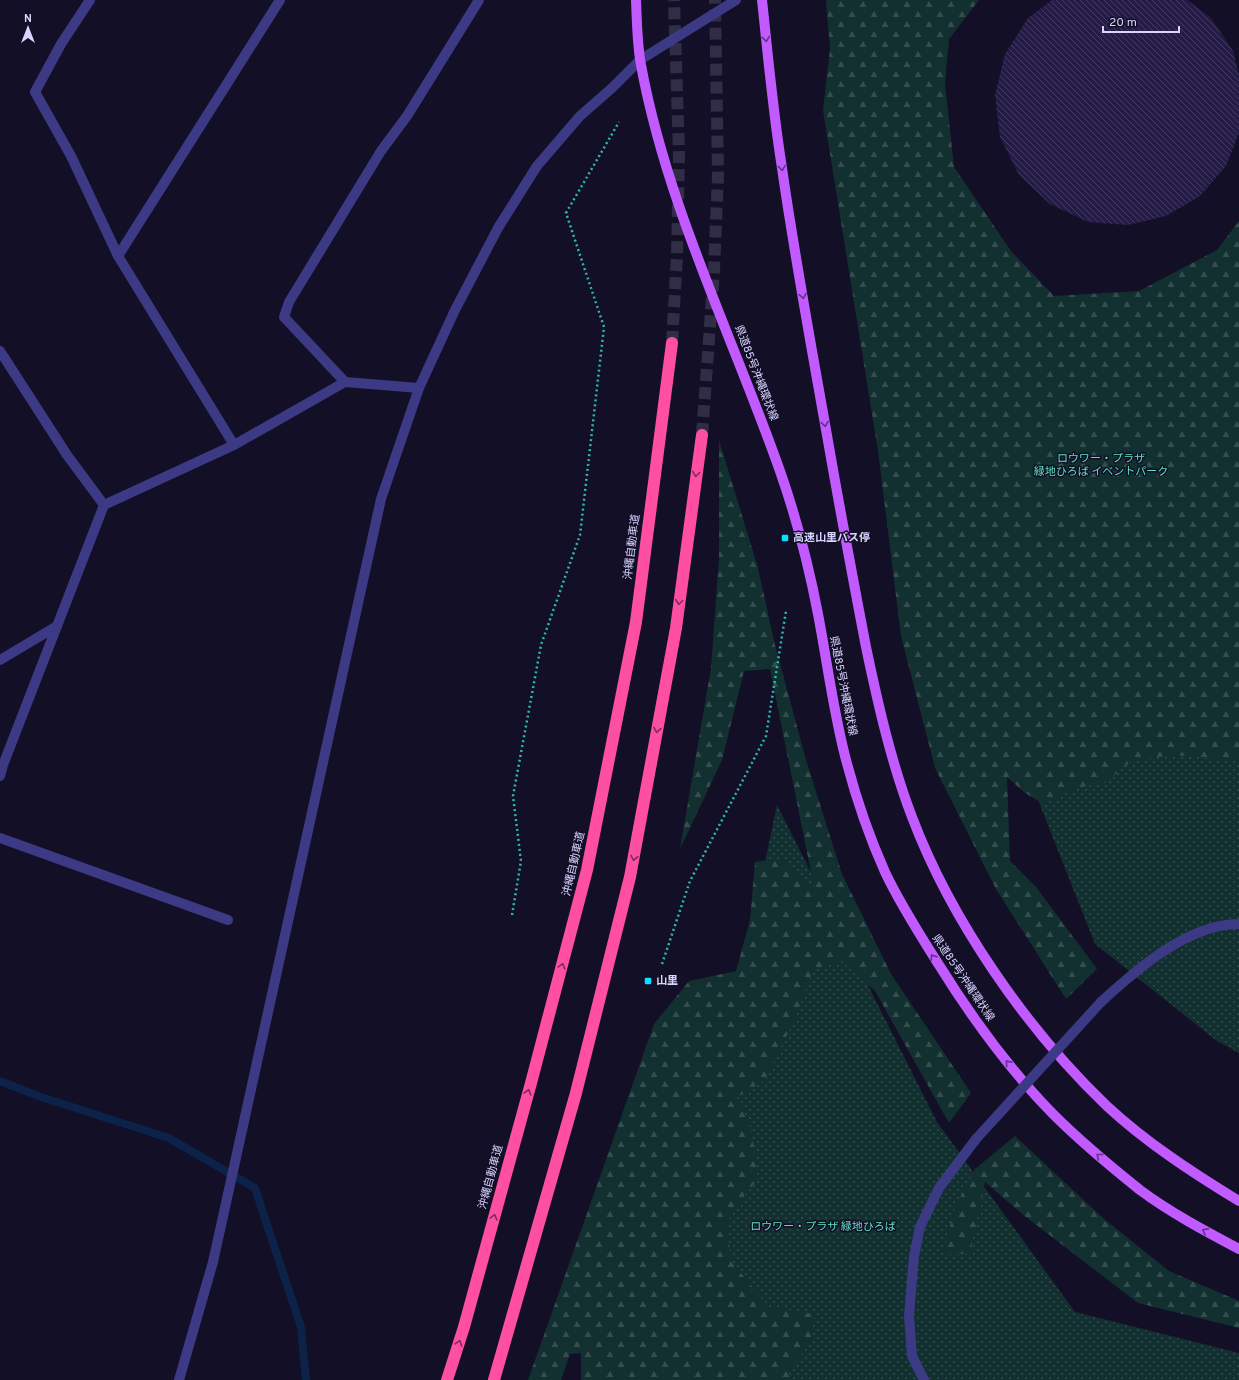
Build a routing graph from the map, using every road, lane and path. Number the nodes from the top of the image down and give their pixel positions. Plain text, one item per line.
1 (90, 0) edge
2 (280, 0) edge
3 (479, 0) edge
4 (636, 0) edge
5 (736, 0) edge
6 (762, 0) edge
7 (640, 60) junction
8 (619, 122) dead end
9 (118, 256) junction
10 (672, 344) tunnel mouth
11 (0, 351) edge
12 (345, 382) junction
13 (418, 388) junction
14 (702, 435) tunnel mouth
15 (234, 445) junction
16 (104, 504) junction
17 (786, 611) dead end
18 (57, 626) junction
19 (0, 660) edge
20 (1, 766) edge
21 (0, 776) edge
22 (0, 838) edge
23 (512, 916) dead end
24 (228, 920) dead end
25 (1239, 924) edge
26 (662, 964) dead end
27 (1239, 1201) edge
28 (1239, 1249) edge
29 (179, 1380) edge
30 (447, 1380) edge
31 (494, 1380) edge
32 (924, 1380) edge

1 - 9 street
2 - 9 street
3 - 12 street
4 - 7 main road, 県道85号沖縄環状線
5 - 7 street
6 -> 27 main road
7 - 13 street
28 -> 7 main road, 県道85号沖縄環状線
8 - 23 path
9 - 15 street
30 -> 10 highway, 沖縄自動車道
11 - 16 street
12 - 13 street
12 - 15 street
13 - 29 street
14 -> 31 highway
15 - 16 street
16 - 18 street
17 - 26 path
18 - 19 street
18 - 20 street
20 - 21 street
22 - 24 street
25 - 32 street, bridge

